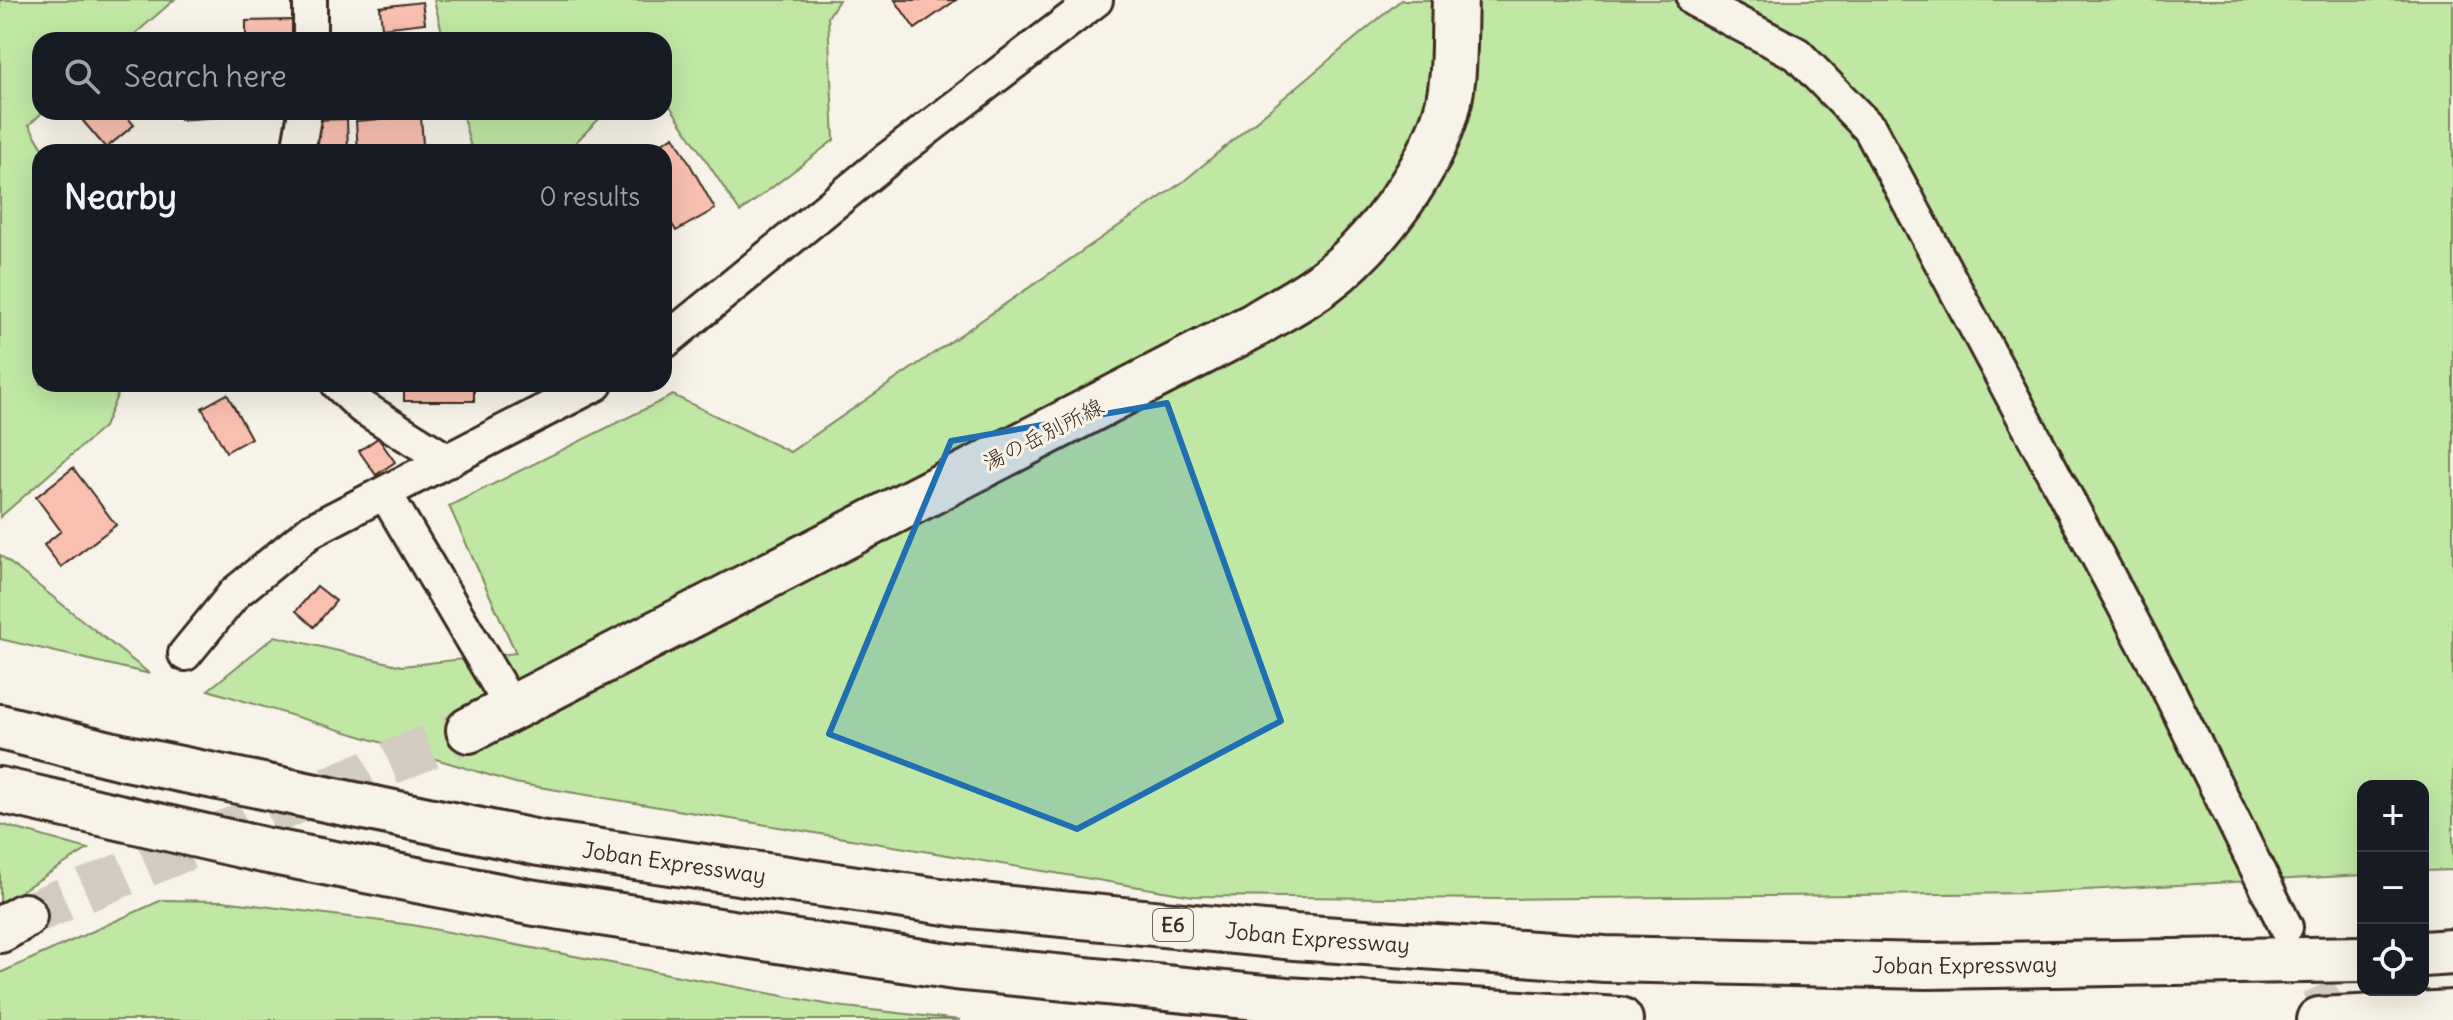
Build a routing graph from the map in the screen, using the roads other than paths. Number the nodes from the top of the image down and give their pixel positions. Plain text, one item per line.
1 (310, 0) edge
2 (1096, 0) edge
3 (1455, 0) edge
4 (1694, 0) edge
5 (310, 32) edge
6 (304, 120) edge
7 (299, 144) edge
8 (672, 335) edge
9 (346, 392) edge
10 (581, 392) edge
11 (448, 461) junction
12 (385, 493) junction
13 (185, 654) dead end
14 (512, 708) junction
15 (0, 727) edge
16 (469, 730) tunnel mouth
17 (0, 790) edge
18 (2286, 927) tunnel mouth
19 (2453, 952) edge
20 (2429, 954) edge
21 (2357, 959) edge
22 (2453, 1013) edge
23 (1620, 1020) edge
24 (2319, 1020) edge

1 - 5 street
2 - 8 street
3 - 14 main road, 湯の岳別所線
4 - 18 street
6 - 7 street
9 - 11 street
10 - 11 street
11 - 12 street
12 - 13 street
12 - 14 street
14 - 16 main road, 湯の岳別所線
15 - 21 main road, Joban Expressway / E6
17 - 23 main road
19 - 20 main road
22 - 24 main road

